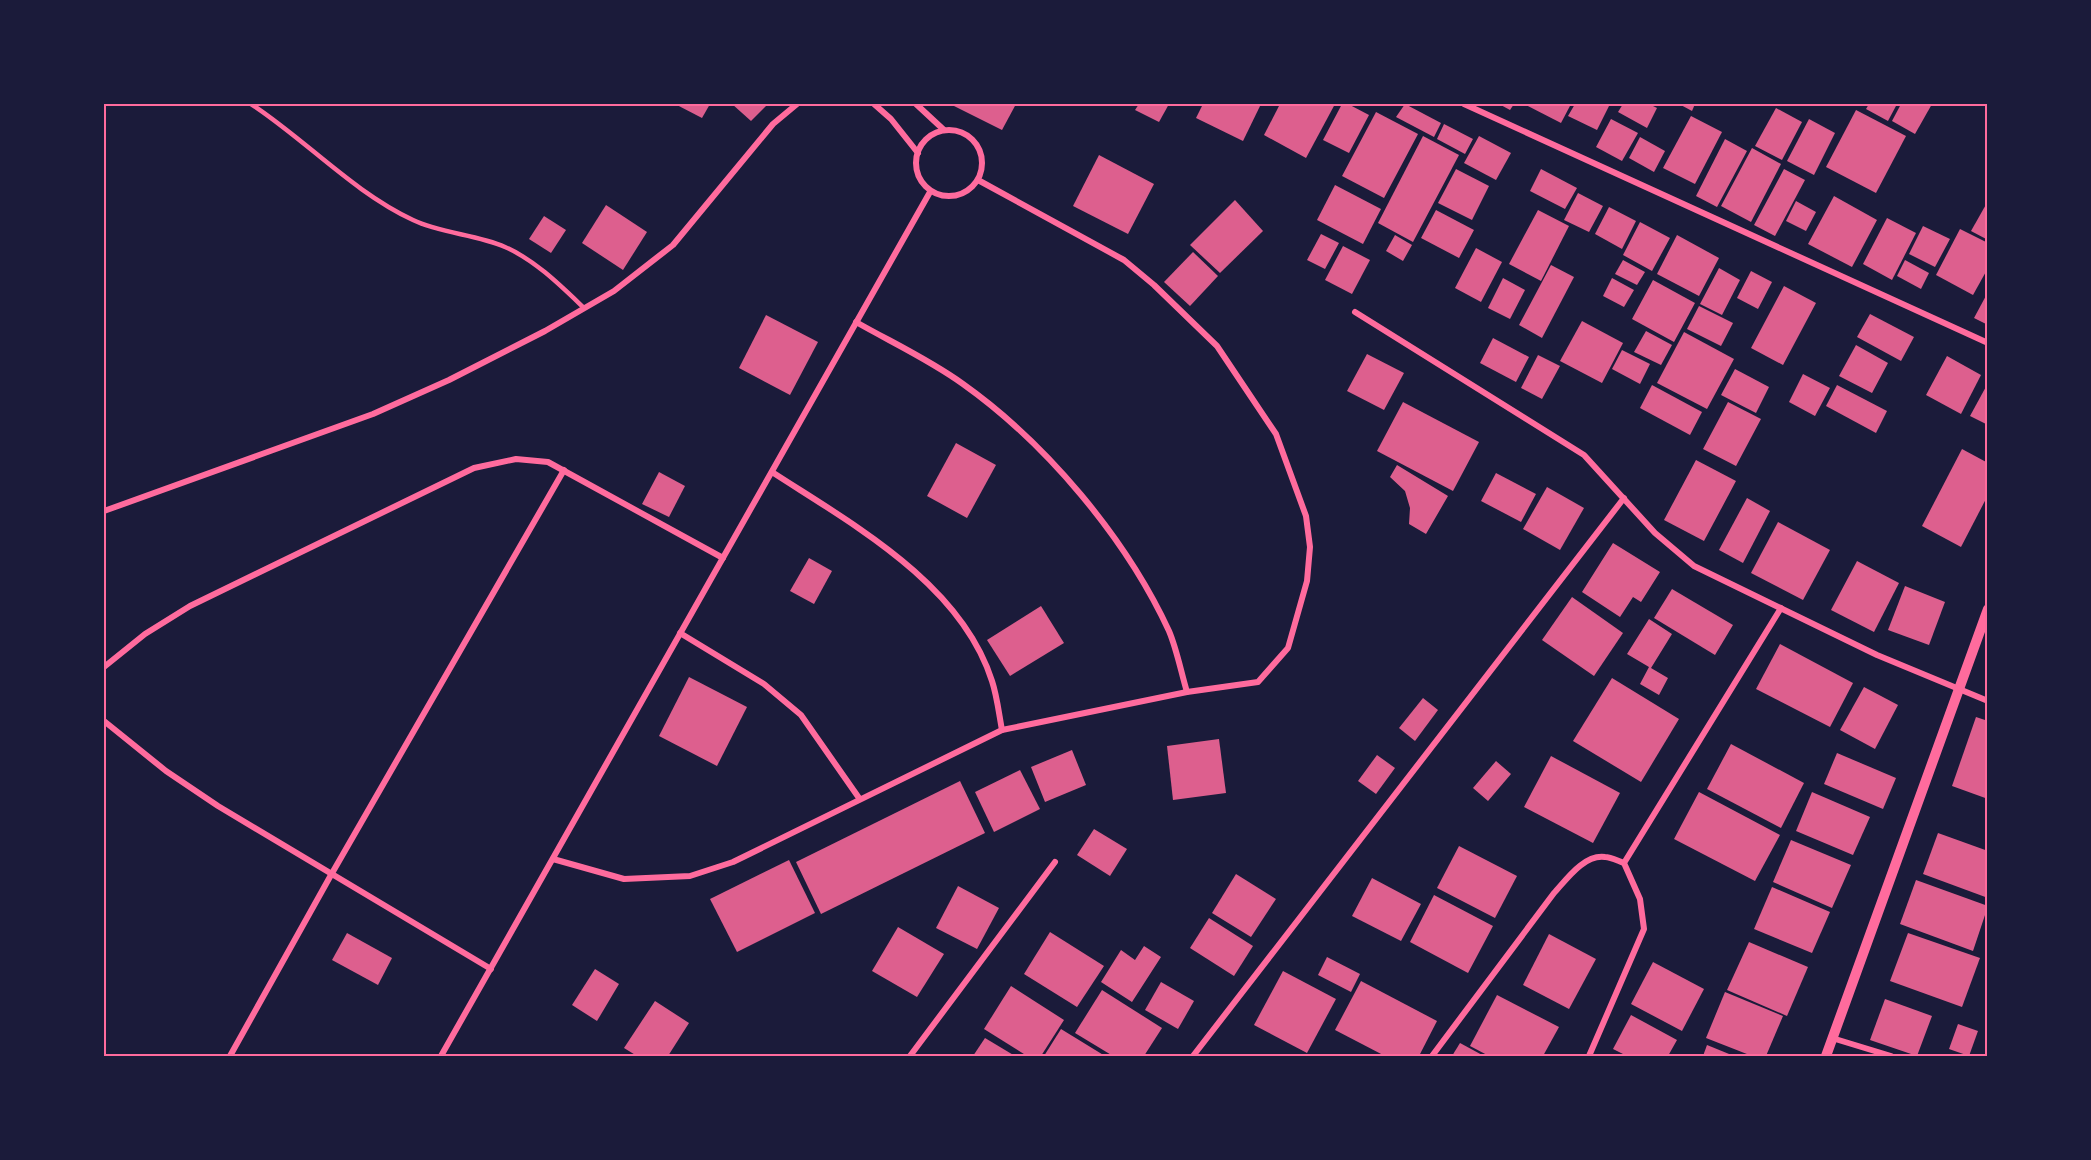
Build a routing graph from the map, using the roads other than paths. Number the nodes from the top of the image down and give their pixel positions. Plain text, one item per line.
1 (251, 104) edge
2 (797, 104) edge
3 (874, 104) edge
4 (916, 104) edge
5 (1464, 104) edge
6 (944, 130) junction
7 (918, 153) junction
8 (978, 180) junction
9 (930, 192) junction
10 (584, 308) junction
11 (1355, 312) dead end
12 (856, 322) junction
13 (1988, 343) edge
14 (564, 470) junction
15 (772, 472) junction
16 (1624, 498) junction
17 (104, 511) edge
18 (723, 558) junction
19 (1781, 608) junction
20 (1988, 609) edge
21 (680, 633) junction
22 (104, 667) edge
23 (1957, 689) junction
24 (1188, 692) junction
25 (1988, 700) edge
26 (104, 722) edge
27 (1002, 730) junction
28 (859, 798) junction
29 (553, 859) junction
30 (1055, 862) dead end
31 (1624, 863) junction
32 (331, 875) junction
33 (490, 969) junction
34 (1832, 1038) junction
35 (230, 1056) edge
36 (441, 1056) edge
37 (910, 1056) edge
38 (1193, 1056) edge
39 (1432, 1056) edge
40 (1589, 1056) edge
41 (1826, 1056) edge
42 (1891, 1056) edge

1 - 10 lane
2 - 10 street
3 - 7 street
4 - 6 street
5 - 13 street
6 - 7 street
6 - 8 street
7 - 9 street
8 - 9 street
8 - 24 street
9 - 12 street
10 - 17 street
11 - 16 street
12 - 15 street
12 - 24 street
14 - 18 street
14 - 22 street
14 - 32 street
15 - 18 street
15 - 27 street
16 - 19 street
16 - 38 street
18 - 21 street
19 - 23 street
19 - 31 street
20 - 23 street
21 - 28 street
21 - 29 street
23 - 25 street
23 - 34 street
24 - 27 street
26 - 32 street
27 - 28 street
28 - 29 street
29 - 33 street
30 - 37 street
31 - 39 street
31 - 40 street
32 - 33 street
32 - 35 street
33 - 36 street
34 - 41 street
34 - 42 street

